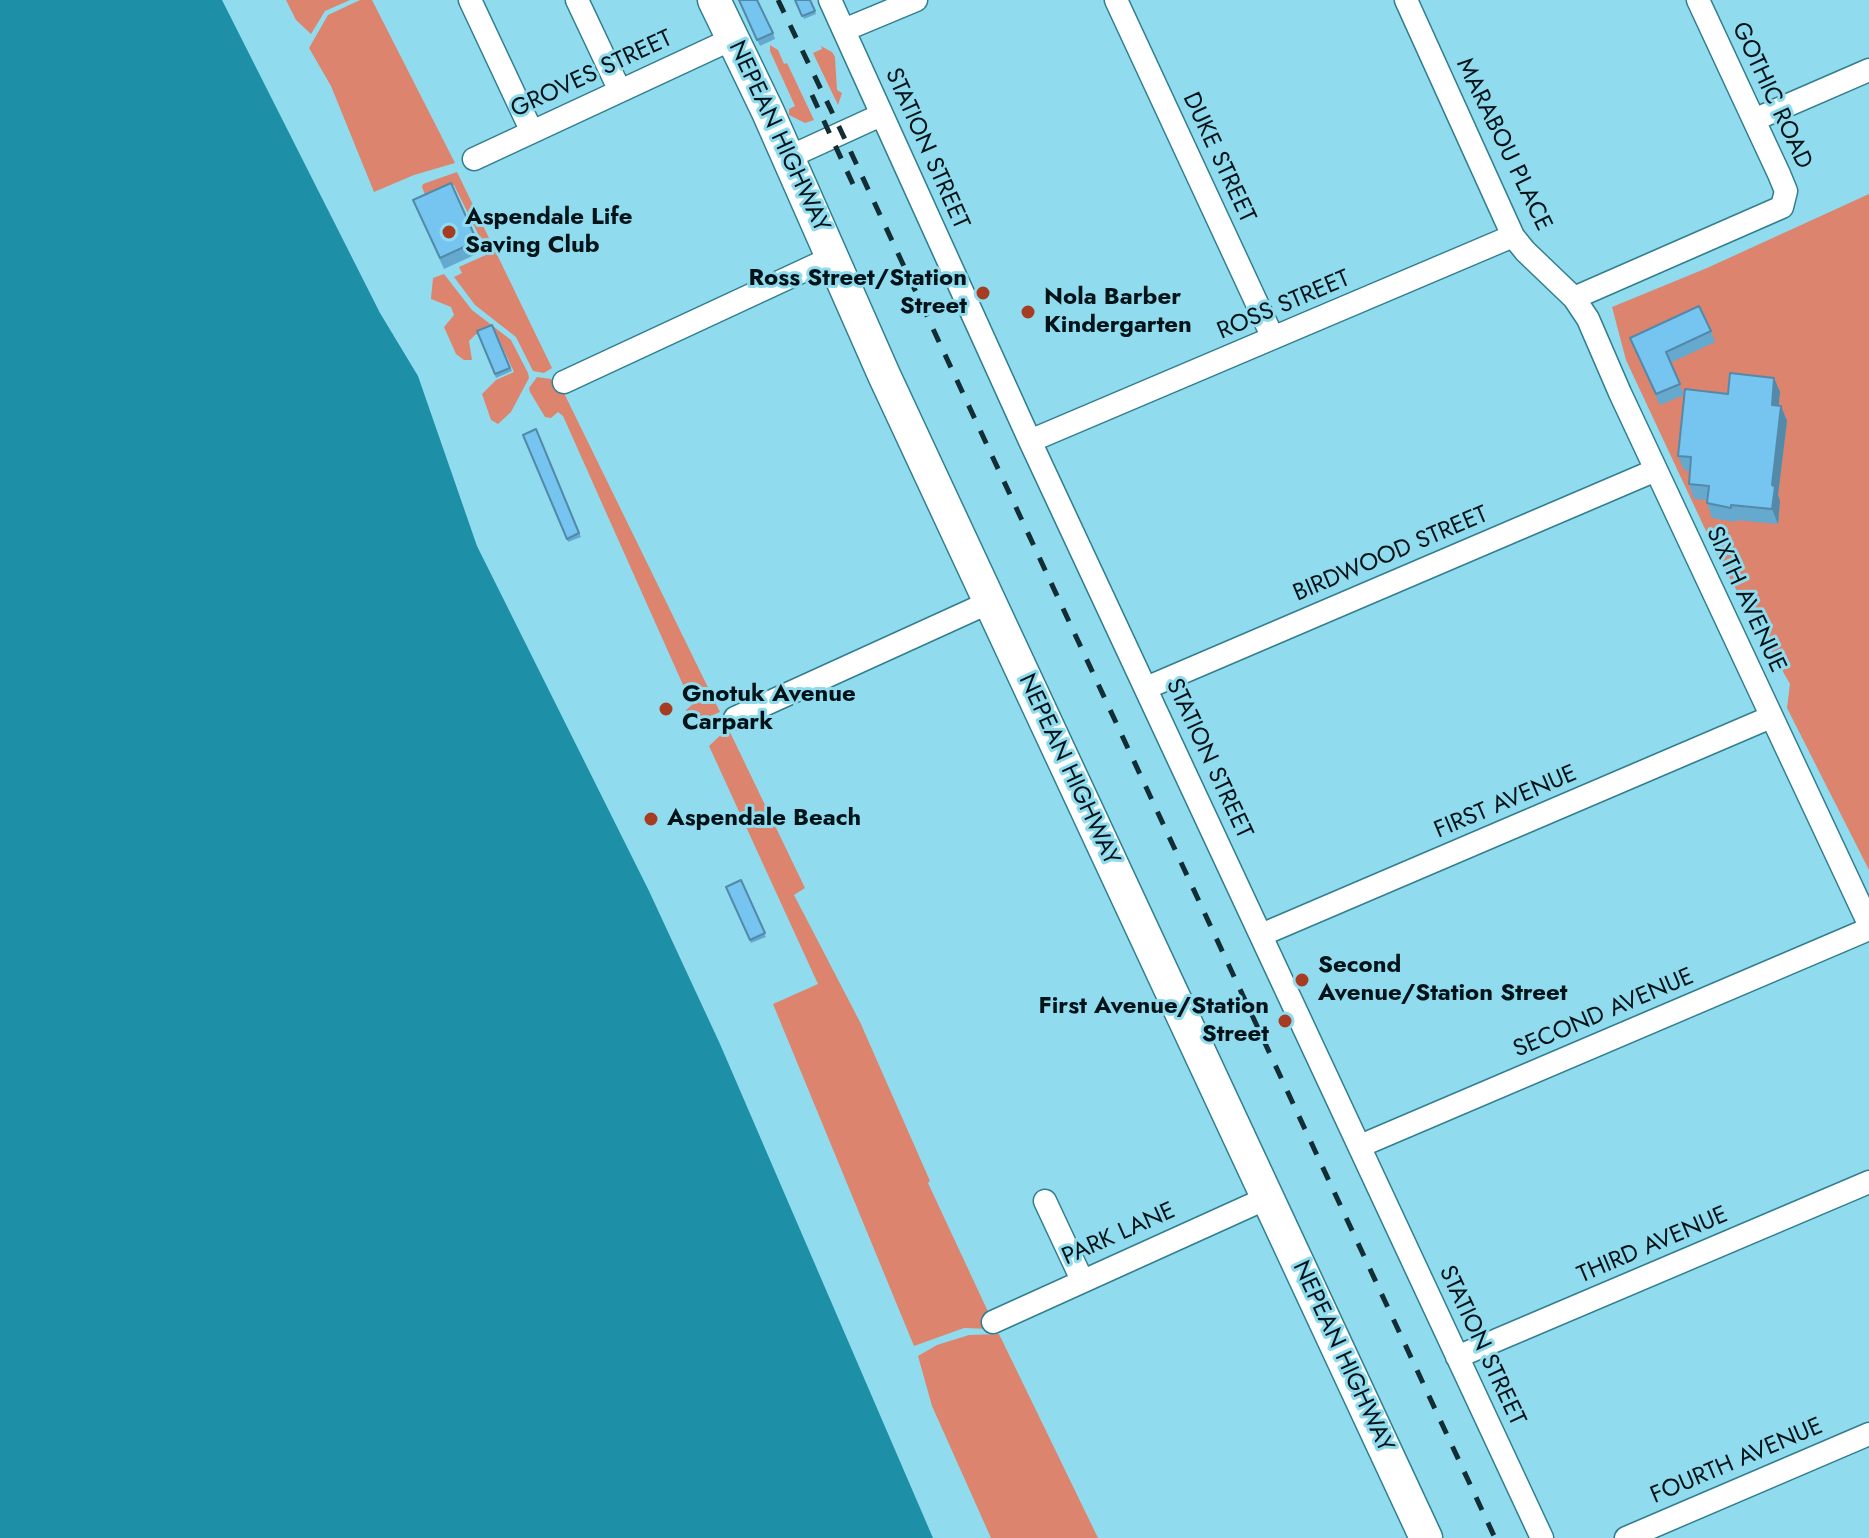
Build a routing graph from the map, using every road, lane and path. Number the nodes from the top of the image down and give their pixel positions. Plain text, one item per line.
1 (470, 0) edge
2 (577, 0) edge
3 (714, 0) edge
4 (830, 0) edge
5 (916, 0) edge
6 (1116, 0) edge
7 (1406, 0) edge
8 (1698, 0) edge
9 (844, 30) junction
10 (732, 39) junction
11 (1869, 70) edge
12 (620, 91) junction
13 (881, 115) junction
14 (1756, 119) junction
15 (532, 132) junction
16 (787, 158) junction
17 (474, 159) dead end
18 (1513, 236) junction
19 (833, 257) junction
20 (1574, 298) junction
21 (1273, 338) junction
22 (564, 382) dead end
23 (1030, 441) junction
24 (1656, 470) junction
25 (990, 602) junction
26 (1146, 688) junction
27 (1771, 717) junction
28 (735, 718) dead end
29 (1869, 927) edge
30 (1261, 935) junction
31 (1360, 1146) junction
32 (1869, 1182) edge
33 (1267, 1198) junction
34 (1045, 1201) dead end
35 (1082, 1280) junction
36 (993, 1322) dead end
37 (1457, 1357) junction
38 (1869, 1434) edge
39 (1426, 1538) edge
40 (1542, 1538) edge
41 (1626, 1538) edge

1 - 15 street
2 - 12 street
3 - 10 highway, NEPEAN HIGHWAY
4 - 9 street, STATION STREET
5 - 9 street
6 - 21 street, DUKE STREET
7 - 18 street, MARABOU PLACE
8 - 14 street, GOTHIC ROAD
9 - 13 street, STATION STREET
10 - 12 street, GROVES STREET
10 - 16 highway, NEPEAN HIGHWAY
11 - 14 street
12 - 15 street, GROVES STREET
13 - 16 street
13 - 23 street, STATION STREET
14 - 20 street, GOTHIC ROAD
15 - 17 street, GROVES STREET
16 - 19 highway, NEPEAN HIGHWAY
18 - 20 street, MARABOU PLACE
18 - 21 street, ROSS STREET
19 - 22 street
19 - 25 highway, NEPEAN HIGHWAY
20 - 24 street, SIXTH AVENUE
21 - 23 street, ROSS STREET
23 - 26 street, STATION STREET
24 - 26 street, BIRDWOOD STREET
24 - 27 street, SIXTH AVENUE
25 - 28 street
25 - 33 highway, NEPEAN HIGHWAY
26 - 30 street, STATION STREET
27 - 29 street, SIXTH AVENUE
27 - 30 street, FIRST AVENUE
29 - 31 street, SECOND AVENUE
30 - 31 street, STATION STREET
31 - 37 street, STATION STREET
32 - 37 street, THIRD AVENUE
33 - 35 street, PARK LANE
33 - 39 highway, NEPEAN HIGHWAY
34 - 35 street
35 - 36 street, PARK LANE
37 - 40 street, STATION STREET
38 - 41 street, FOURTH AVENUE

